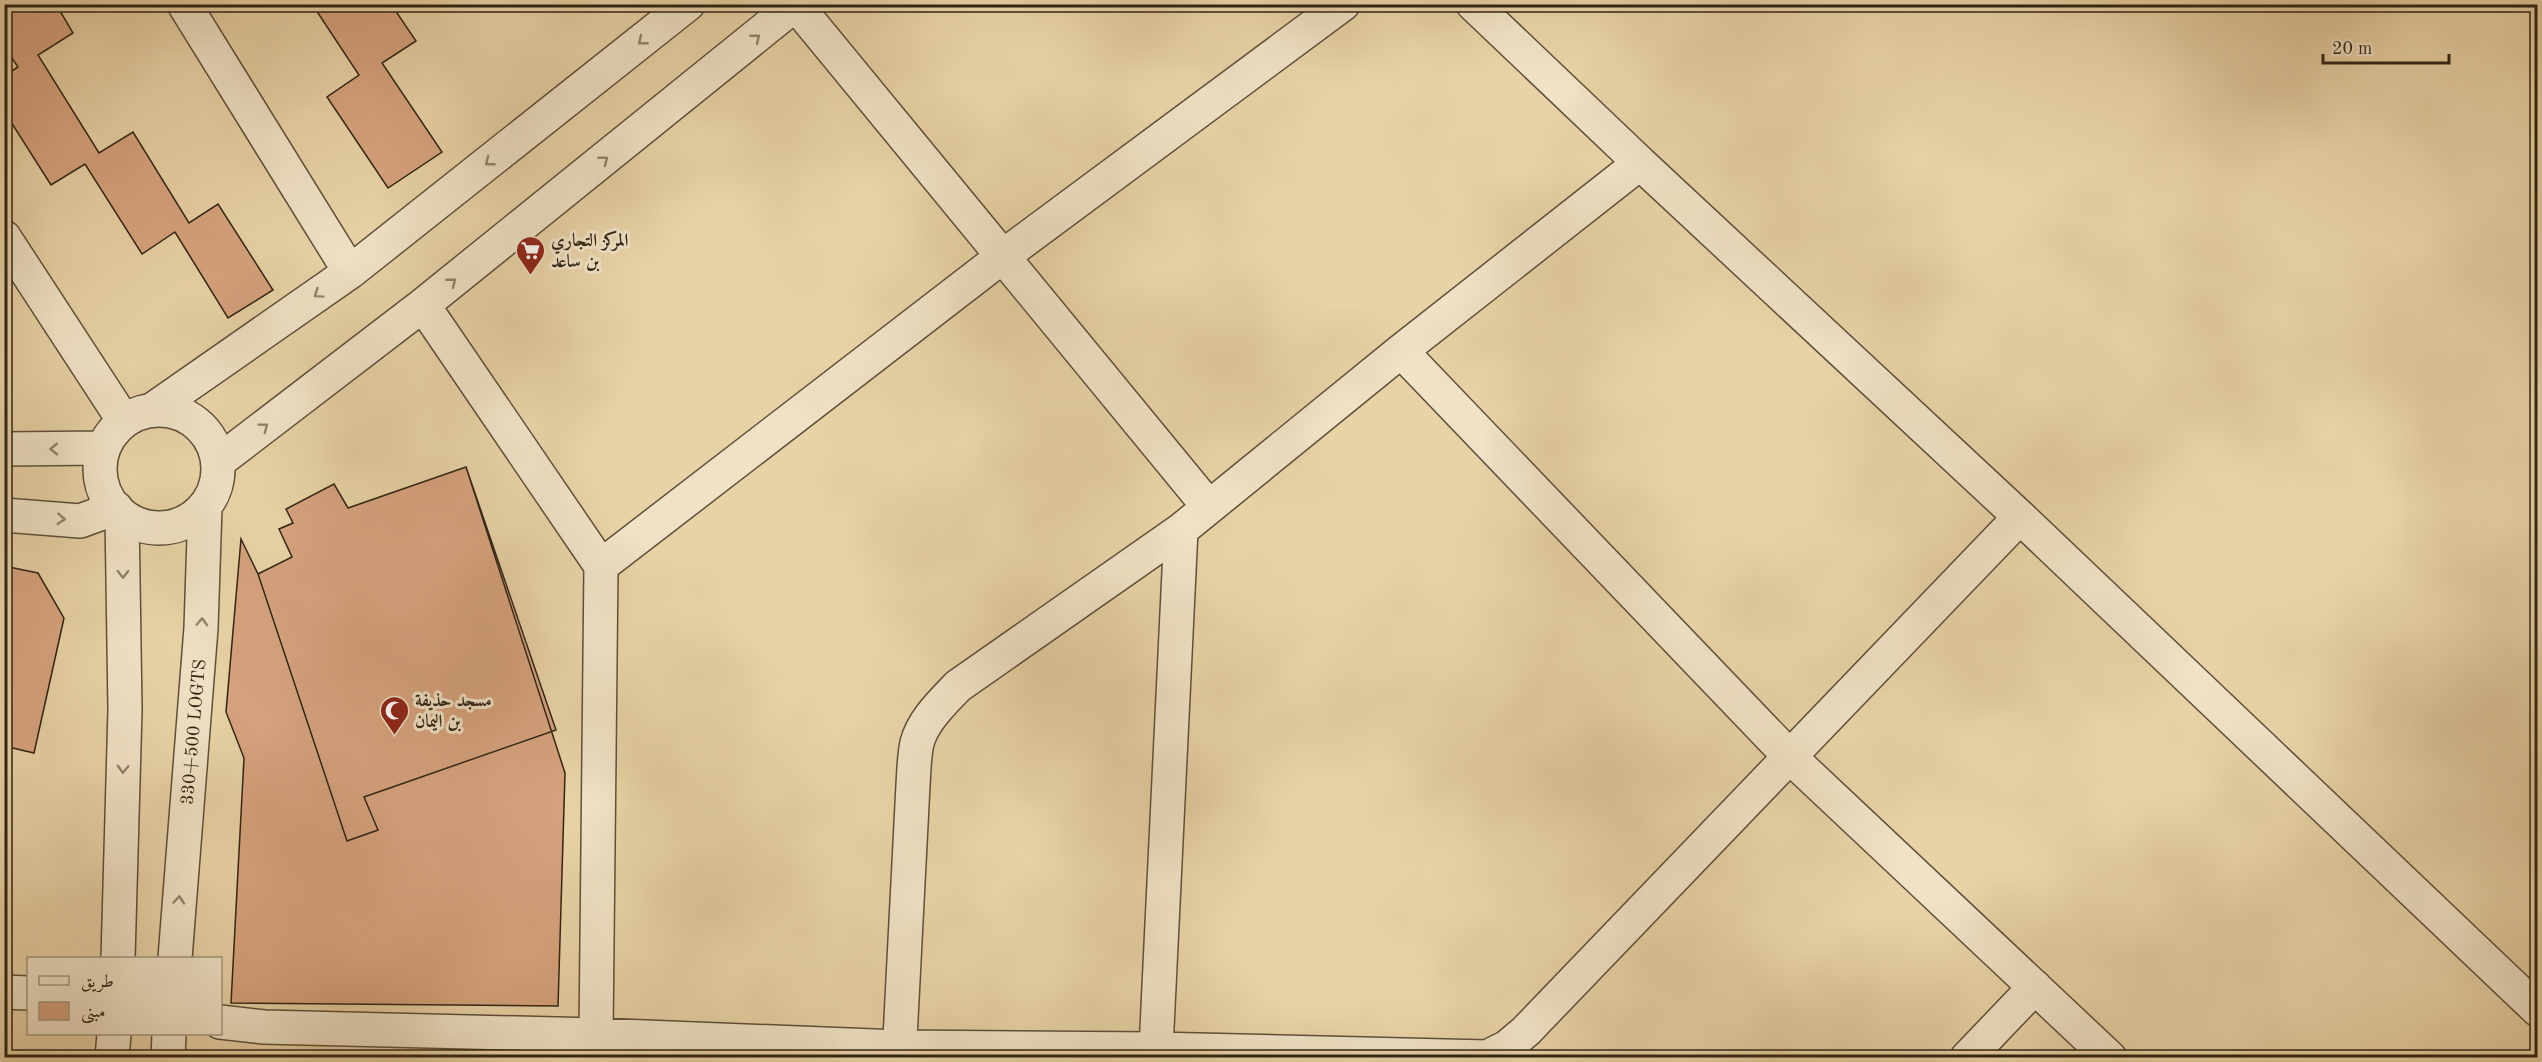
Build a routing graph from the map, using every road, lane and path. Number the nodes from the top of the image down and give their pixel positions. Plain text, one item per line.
1 (184, 4) edge
2 (688, 4) edge
3 (1343, 4) edge
4 (1473, 4) edge
5 (796, 5) edge
6 (1640, 163) junction
7 (4, 237) edge
8 (1002, 257) junction
9 (350, 272) junction
10 (423, 305) junction
11 (1401, 351) junction
12 (138, 415) junction
13 (103, 448) junction
14 (4, 449) edge
15 (218, 462) junction
16 (205, 506) junction
17 (1208, 506) junction
18 (119, 512) junction
19 (4, 515) edge
20 (2020, 518) junction
21 (1181, 530) junction
22 (601, 566) junction
23 (1791, 758) junction
24 (118, 957) edge
25 (175, 957) edge
26 (2036, 987) junction
27 (4, 992) edge
28 (27, 993) edge
29 (2538, 1010) edge
30 (222, 1022) edge
31 (114, 1035) edge
32 (169, 1035) edge
33 (596, 1035) junction
34 (1156, 1049) junction
35 (899, 1052) edge
36 (1189, 1053) edge
37 (112, 1058) edge
38 (168, 1058) edge
39 (1967, 1058) edge
40 (2110, 1058) edge

1 - 9 street
2 -> 9 street
3 - 8 street
4 - 6 street
5 - 8 street
10 -> 5 street
6 - 11 street
6 - 20 street
7 - 12 street
8 - 17 street
8 - 22 street
9 -> 12 street
15 -> 10 street
10 - 22 street
11 - 17 street
11 - 23 street
12 - 13 street
12 - 15 street
13 -> 14 street
13 - 18 street
15 - 16 street
16 - 18 street
25 -> 16 street, 330+500 LOGTS
17 - 21 street
19 -> 18 street
18 -> 24 street
20 - 23 street
20 - 29 street
21 - 34 street
21 - 35 street
22 - 33 street
23 - 26 street
23 - 36 street
26 - 39 street
26 - 40 street
27 - 28 street
30 - 33 street
31 - 37 street
32 - 38 street
33 - 35 street
34 - 35 street
34 - 36 street

